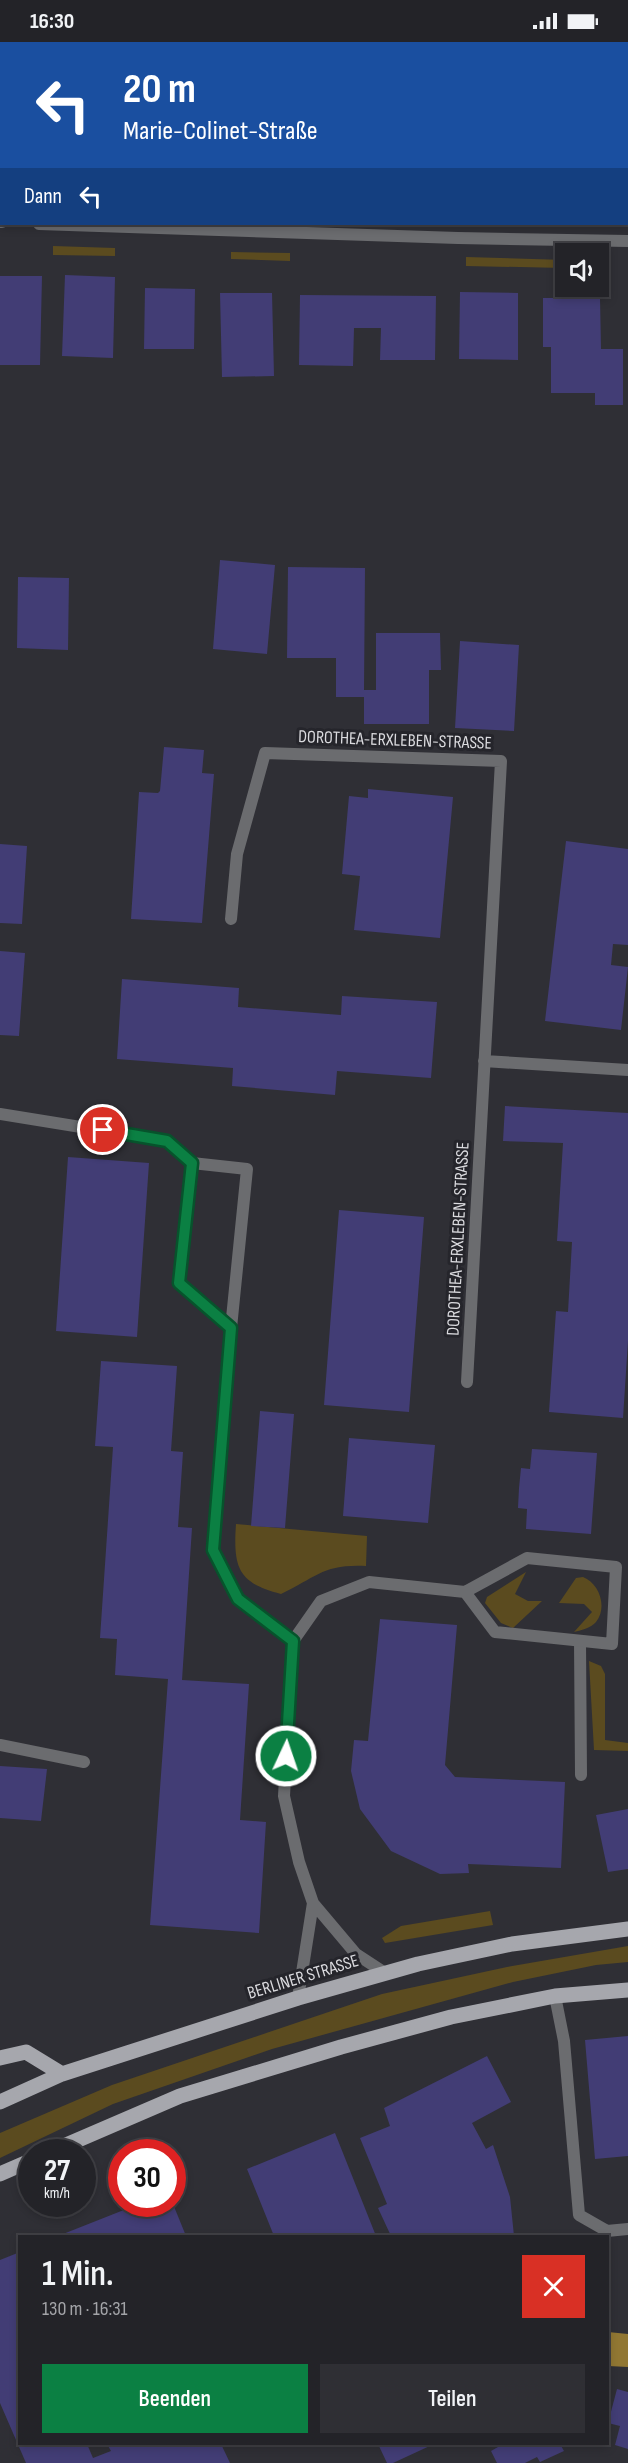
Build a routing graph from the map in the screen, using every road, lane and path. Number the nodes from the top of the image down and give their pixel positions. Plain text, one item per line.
1 (69, 225) edge
2 (628, 241) edge
3 (231, 919) dead end
4 (484, 1061) junction
5 (628, 1070) edge
6 (0, 1114) edge
7 (192, 1163) junction
8 (231, 1328) junction
9 (467, 1382) dead end
10 (465, 1592) junction
11 (293, 1641) junction
12 (579, 1641) junction
13 (0, 1745) edge
14 (84, 1762) dead end
15 (582, 1775) dead end
16 (313, 1903) junction
17 (628, 1929) edge
18 (385, 1973) junction
19 (628, 1990) edge
20 (555, 1996) junction
21 (298, 1998) junction
22 (0, 2058) edge
23 (63, 2074) junction
24 (0, 2102) edge
25 (80, 2139) edge
26 (18, 2166) edge
27 (0, 2174) edge
28 (628, 2229) edge

1 - 2 street
3 - 4 street, DOROTHEA-ERXLEBEN-STRASSE
4 - 5 street
4 - 9 street, DOROTHEA-ERXLEBEN-STRASSE
6 - 7 street
7 - 8 street
7 - 8 street
8 - 11 street
10 - 11 street
10 - 12 street
10 - 12 street
11 - 16 street
12 - 15 street
13 - 14 street
16 - 18 street
16 - 21 street
17 - 18 main road, BERLINER STRASSE
18 - 21 main road, BERLINER STRASSE
19 - 20 main road
20 - 25 main road
20 - 28 street
21 - 23 main road, BERLINER STRASSE
22 - 23 main road
23 - 24 main road, BERLINER STRASSE
26 - 27 main road

